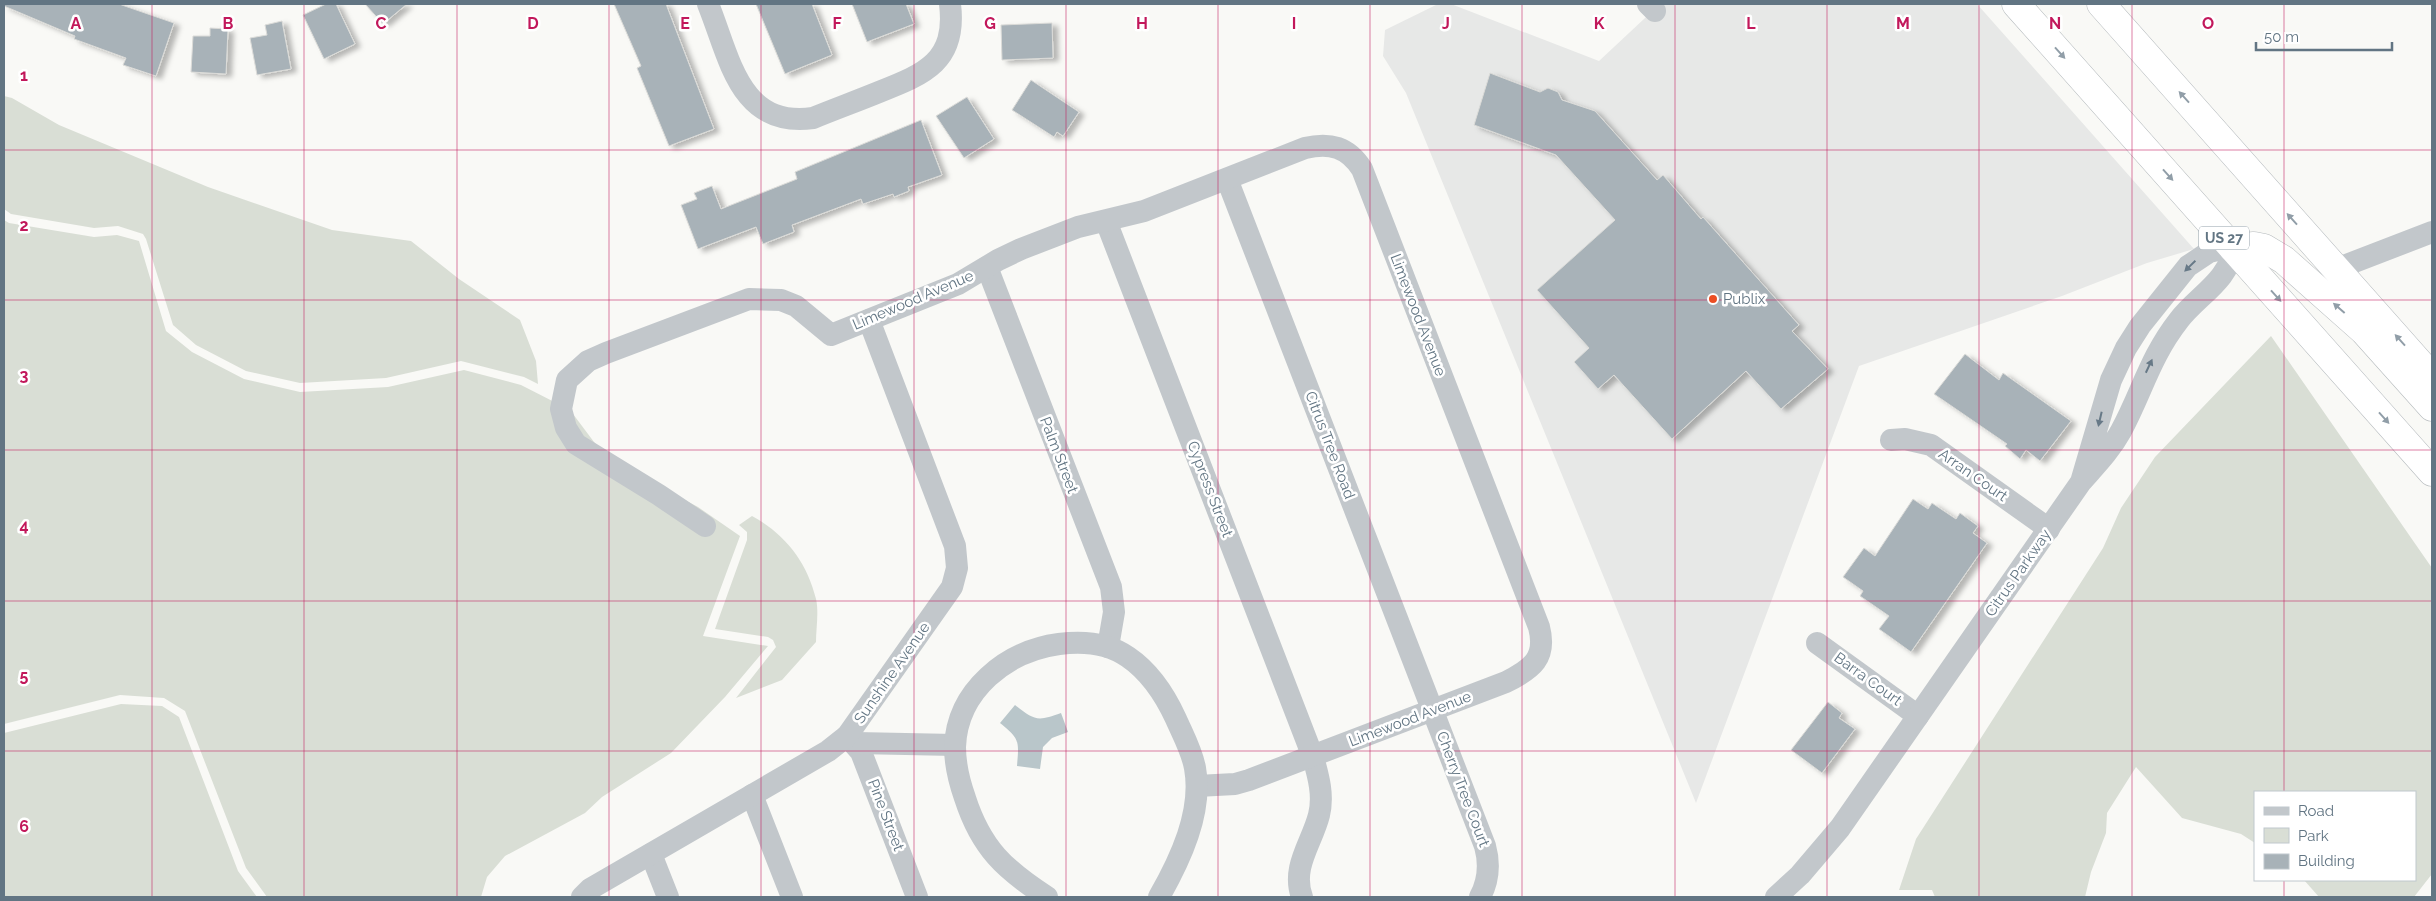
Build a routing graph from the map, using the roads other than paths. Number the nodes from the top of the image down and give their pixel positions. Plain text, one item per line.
1 (708, 4) edge
2 (950, 4) edge
3 (2016, 4) edge
4 (2101, 4) edge
5 (1227, 179) junction
6 (1106, 221) junction
7 (2432, 232) edge
8 (2233, 248) junction
9 (986, 267) junction
10 (2336, 269) junction
11 (869, 320) junction
12 (2432, 377) edge
13 (2111, 380) junction
14 (2139, 389) junction
15 (2432, 407) edge
16 (1891, 440) dead end
17 (2432, 472) edge
18 (2081, 482) junction
19 (704, 526) dead end
20 (2049, 529) junction
21 (1817, 643) dead end
22 (1108, 647) junction
23 (1433, 710) junction
24 (1918, 716) junction
25 (852, 740) junction
26 (955, 745) junction
27 (1313, 756) junction
28 (1197, 786) junction
29 (752, 795) junction
30 (651, 854) junction
31 (582, 897) edge
32 (668, 897) edge
33 (792, 897) edge
34 (917, 897) edge
35 (1047, 897) edge
36 (1159, 897) edge
37 (1302, 897) edge
38 (1480, 897) edge
39 (1776, 897) edge

1 - 2 street
3 -> 8 highway, US 27
10 -> 4 highway
5 - 6 street, Limewood Avenue
5 - 23 street, Citrus Tree Road
5 - 23 street, Limewood Avenue
6 - 9 street, Limewood Avenue
6 - 27 street, Cypress Street
7 - 10 street
8 -> 13 street, Citrus Parkway
14 -> 8 street
15 -> 8 highway
8 -> 17 highway, US 27
9 - 11 street, Limewood Avenue
9 - 22 street, Palm Street
12 -> 10 highway
11 - 19 street, Limewood Avenue
11 - 25 street, Sunshine Avenue
13 - 14 street
13 -> 18 street, Citrus Parkway
14 - 18 street
16 - 20 street, Arran Court
18 - 20 street, Citrus Parkway
20 - 24 street, Citrus Parkway
21 - 24 street, Barra Court
22 - 26 street
22 - 28 street
23 - 27 street, Limewood Avenue
23 - 38 street, Cherry Tree Court
24 - 39 street, Citrus Parkway
25 - 26 street
25 - 29 street, Sunshine Avenue
25 - 34 street, Pine Street
26 - 35 street
27 - 28 street, Limewood Avenue
27 - 37 street
28 - 36 street
29 - 30 street, Sunshine Avenue
29 - 33 street
30 - 31 street, Sunshine Avenue
30 - 32 street

